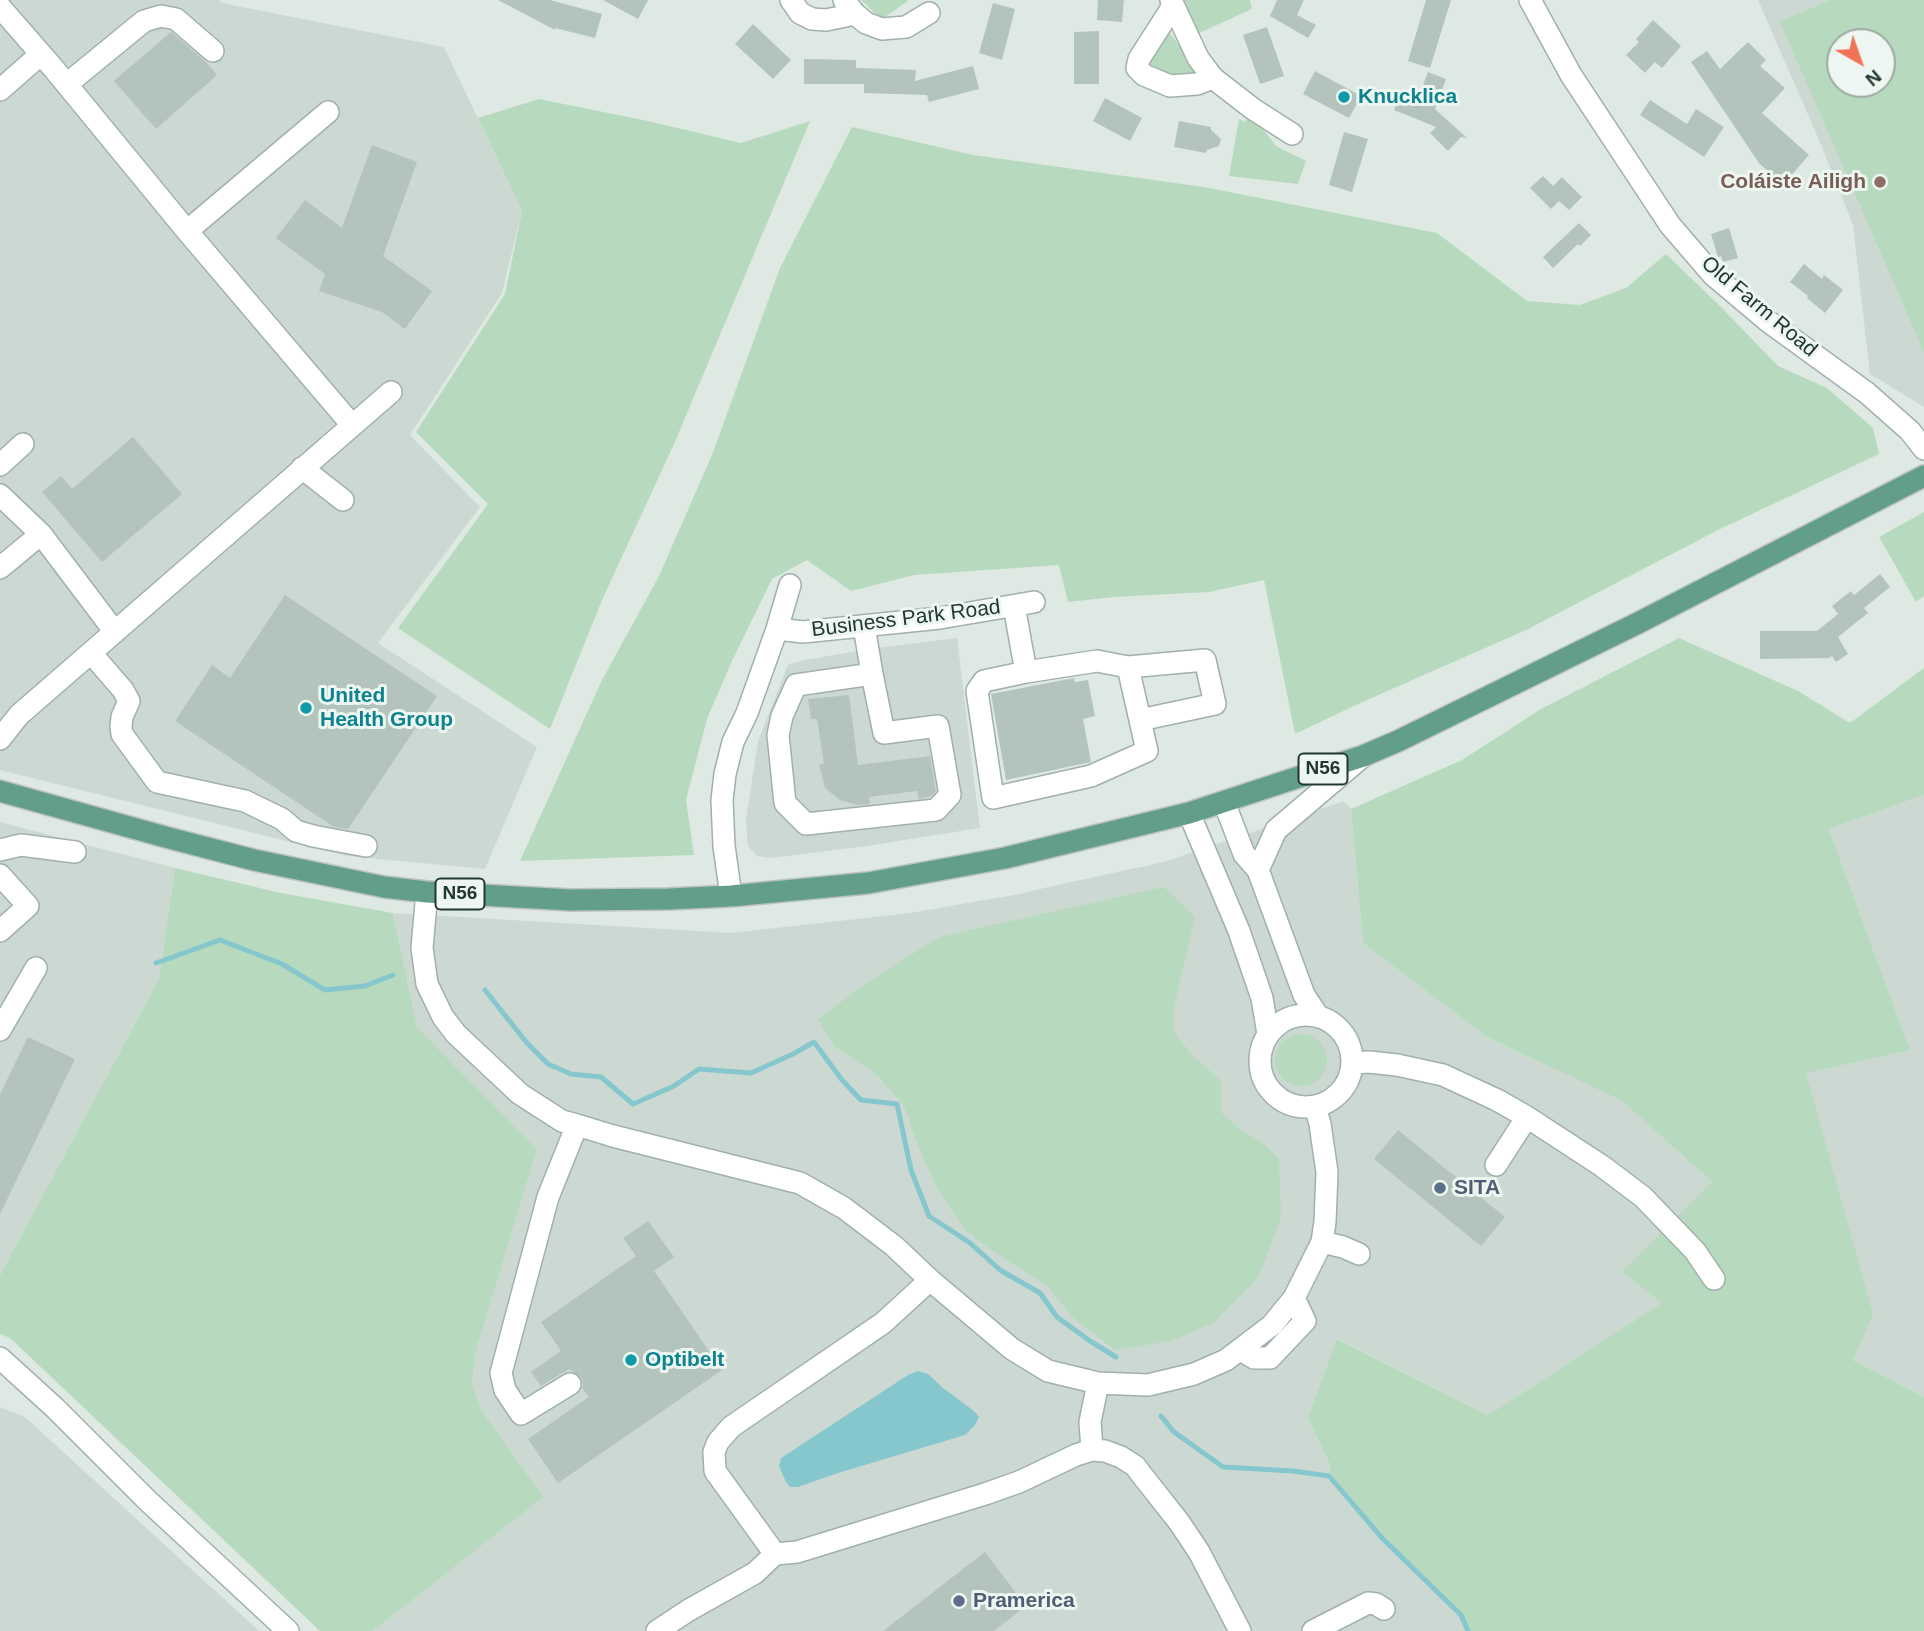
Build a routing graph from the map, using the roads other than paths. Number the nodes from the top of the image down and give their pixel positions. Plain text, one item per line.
1 (791, 0) edge
2 (1530, 0) edge
3 (1172, 3) edge
4 (0, 7) edge
5 (849, 7) edge
6 (929, 13) dead end
7 (214, 51) dead end
8 (41, 54) junction
9 (1213, 78) junction
10 (66, 84) junction
11 (0, 90) edge
12 (328, 112) dead end
13 (1292, 134) dead end
14 (187, 231) junction
15 (390, 392) dead end
16 (352, 425) junction
17 (23, 444) dead end
18 (1924, 449) edge
19 (0, 465) edge
20 (302, 468) junction
21 (1924, 476) edge
22 (0, 495) edge
23 (343, 500) dead end
24 (41, 534) junction
25 (0, 568) edge
26 (790, 585) dead end
27 (864, 626) junction
28 (777, 629) junction
29 (115, 632) junction
30 (91, 653) junction
31 (1128, 667) junction
32 (1026, 672) junction
33 (873, 674) junction
34 (1140, 720) junction
35 (742, 723) junction
36 (778, 735) junction
37 (0, 739) edge
38 (1363, 756) junction
39 (0, 791) edge
40 (1224, 802) junction
41 (1189, 813) junction
42 (366, 846) dead end
43 (0, 850) edge
44 (75, 852) dead end
45 (1258, 870) junction
46 (0, 875) edge
47 (427, 892) junction
48 (731, 896) junction
49 (0, 931) edge
50 (36, 968) dead end
51 (1318, 1016) junction
52 (0, 1030) edge
53 (1268, 1034) junction
54 (1353, 1063) junction
55 (1315, 1106) junction
56 (1527, 1117) junction
57 (577, 1125) junction
58 (1496, 1165) dead end
59 (1322, 1242) junction
60 (1359, 1254) dead end
61 (1714, 1279) dead end
62 (930, 1280) junction
63 (0, 1358) edge
64 (0, 1373) edge
65 (1098, 1383) junction
66 (28, 1384) junction
67 (570, 1384) dead end
68 (1092, 1450) junction
69 (775, 1554) junction
70 (1384, 1609) dead end
71 (288, 1631) edge
72 (657, 1631) edge
73 (1240, 1631) edge
74 (1313, 1631) edge

1 - 5 street
2 - 18 street, Old Farm Road
3 - 9 street
3 - 9 street
4 - 8 street
5 - 6 street
7 - 10 street
8 - 10 street
8 - 11 street
9 - 13 street
10 - 14 street
12 - 14 street
14 - 16 street
15 - 16 street
16 - 20 street
17 - 19 street
20 - 23 street
20 - 29 street
21 - 38 main road, N56
22 - 24 street
24 - 25 street
24 - 29 street
26 - 28 street
27 - 28 street, Business Park Road
27 - 32 street, Business Park Road
27 - 33 street
28 - 35 street
29 - 30 street
30 - 37 street
30 - 42 street
31 - 32 street
31 - 34 street
31 - 34 street
32 - 34 street
33 - 36 street
33 - 36 street
35 - 36 street
35 - 48 street
38 - 40 main road, N56
38 - 45 street
39 - 47 main road, N56
40 - 41 main road, N56
40 - 45 street
41 - 48 main road, N56
41 - 53 street
43 - 44 street
45 - 51 street
46 - 49 street
47 - 48 main road, N56
47 - 57 street
50 - 52 street
51 - 53 street
51 - 54 street
53 - 55 street
54 - 55 street
54 - 56 street
55 - 59 street
56 - 58 street
56 - 61 street
57 - 62 street
57 - 67 street
59 - 60 street
59 - 65 street
62 - 65 street
62 - 69 street
63 - 66 street
64 - 66 street
65 - 68 street
66 - 71 street
68 - 69 street
68 - 73 street
69 - 72 street
70 - 74 street

